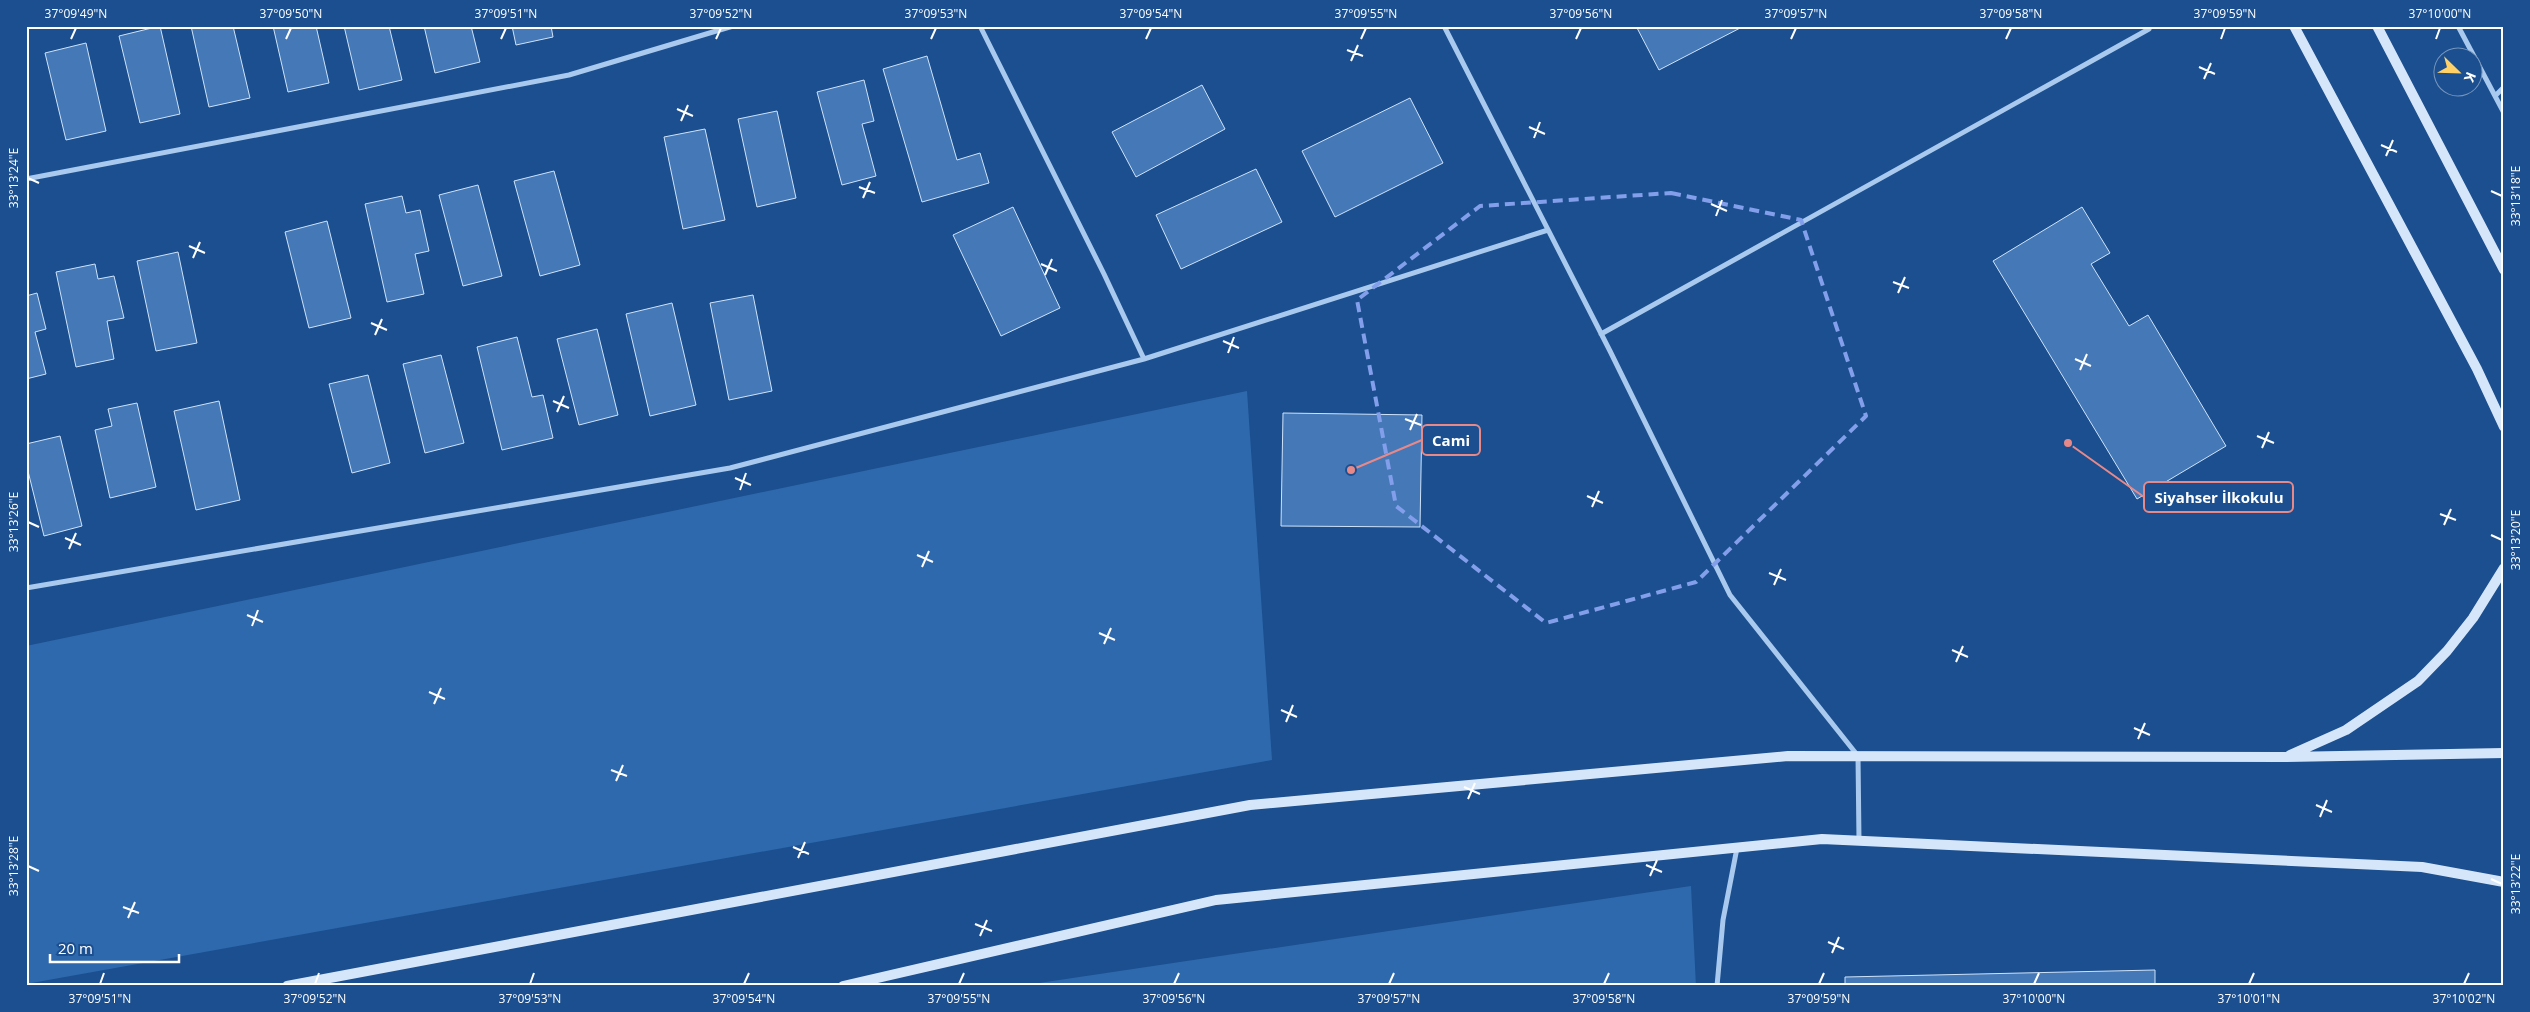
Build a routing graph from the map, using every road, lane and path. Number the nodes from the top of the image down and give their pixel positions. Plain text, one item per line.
1 (733, 26) edge
2 (980, 26) edge
3 (1444, 26) edge
4 (2294, 26) edge
5 (2377, 26) edge
6 (2458, 26) edge
7 (2149, 28) dead end
8 (2504, 86) edge
9 (2494, 96) junction
10 (2504, 113) edge
11 (26, 179) edge
12 (1548, 230) junction
13 (2504, 270) edge
14 (1601, 334) junction
15 (1144, 359) junction
16 (2504, 427) edge
17 (2504, 568) edge
18 (26, 588) edge
19 (2504, 753) edge
20 (1858, 756) junction
21 (2284, 757) junction
22 (1860, 841) junction
23 (1737, 847) junction
24 (2504, 882) edge
25 (287, 986) edge
26 (843, 986) edge
27 (1717, 986) edge

1 - 11 street
2 - 15 street
3 - 12 street
4 - 16 street
5 - 13 street
6 - 9 street
7 - 14 street
8 - 9 street
9 - 10 street
12 - 14 street
12 - 15 street
14 - 20 street
15 - 18 street
17 - 21 street
19 - 21 street
20 - 21 street
20 - 22 street
20 - 25 street
22 - 23 street
22 - 24 street
23 - 26 street
23 - 27 street

